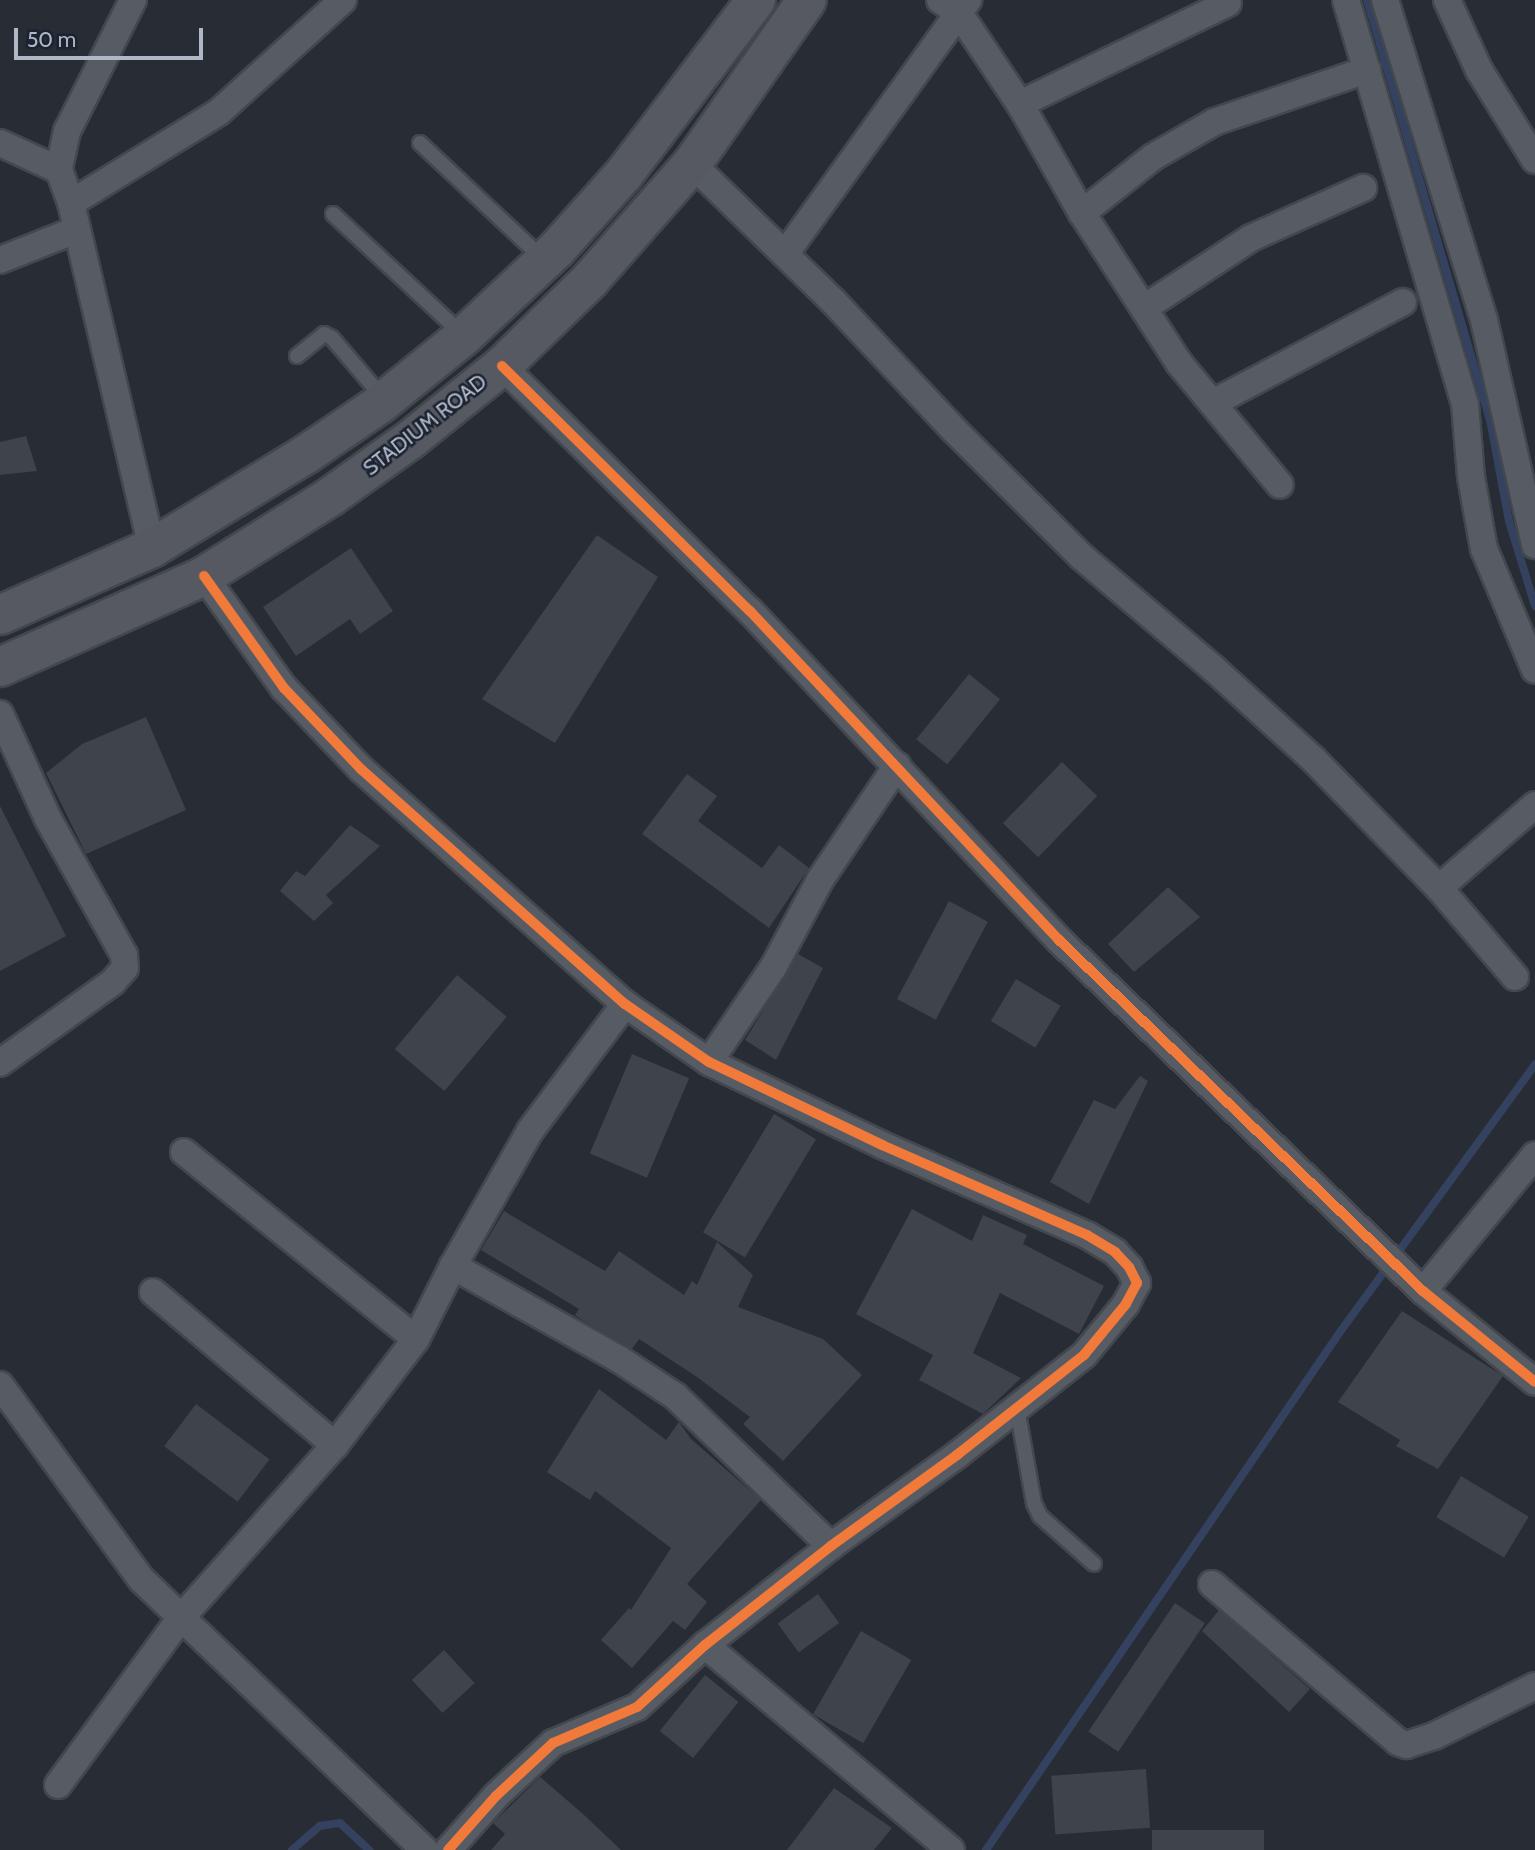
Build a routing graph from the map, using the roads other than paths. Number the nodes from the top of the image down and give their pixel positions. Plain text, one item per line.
1 (133, 0) edge
2 (343, 0) edge
3 (757, 0) edge
4 (807, 0) edge
5 (1346, 0) edge
6 (1385, 0) edge
7 (1447, 0) edge
8 (1228, 3) dead end
9 (956, 4) edge
10 (1367, 70) junction
11 (1020, 104) junction
12 (0, 143) edge
13 (420, 143) dead end
14 (1535, 160) edge
15 (692, 164) junction
16 (59, 170) junction
17 (1363, 188) dead end
18 (71, 204) junction
19 (1082, 213) junction
20 (333, 214) dead end
21 (76, 230) junction
22 (785, 254) junction
23 (0, 260) edge
24 (545, 261) junction
25 (1403, 302) dead end
26 (1144, 308) junction
27 (464, 336) junction
28 (297, 356) dead end
29 (502, 366) junction
30 (385, 400) junction
31 (1213, 403) junction
32 (305, 456) junction
33 (1280, 485) dead end
34 (330, 497) junction
35 (1535, 545) edge
36 (152, 548) junction
37 (204, 576) junction
38 (0, 615) edge
39 (0, 667) edge
40 (1535, 670) edge
41 (0, 713) edge
42 (897, 766) junction
43 (1535, 805) edge
44 (1439, 888) junction
45 (1516, 977) dead end
46 (625, 1004) junction
47 (709, 1062) junction
48 (0, 1063) edge
49 (184, 1152) dead end
50 (1535, 1155) edge
51 (453, 1266) junction
52 (1415, 1284) junction
53 (153, 1292) dead end
54 (416, 1339) junction
55 (1535, 1382) edge
56 (0, 1385) edge
57 (1017, 1408) junction
58 (335, 1445) junction
59 (831, 1546) junction
60 (1094, 1564) dead end
61 (1212, 1584) dead end
62 (180, 1619) junction
63 (705, 1645) junction
64 (1535, 1686) edge
65 (58, 1785) dead end
66 (425, 1850) edge
67 (448, 1850) edge
68 (951, 1850) edge

1 - 16 street
2 - 18 street
3 - 24 main road
4 - 15 main road, STADIUM ROAD
5 - 10 street
6 - 35 street
7 - 14 street
8 - 11 street
9 - 11 street
9 - 22 street
10 - 19 street
10 - 40 street
11 - 19 street
12 - 16 street
13 - 24 lane
15 - 22 street
15 - 29 main road, STADIUM ROAD
16 - 18 street
17 - 26 street
18 - 21 street
19 - 26 street
20 - 27 lane
21 - 23 street
21 - 36 street
22 - 44 street
24 - 27 main road
25 - 31 street
26 - 31 street
27 - 30 main road
28 - 30 lane
29 - 34 main road, STADIUM ROAD
29 - 42 street
30 - 32 main road
31 - 33 street
32 - 34 main road
32 - 36 main road
34 - 37 main road, STADIUM ROAD
36 - 38 main road
37 - 39 main road, STADIUM ROAD
37 - 46 street
41 - 48 street
42 - 47 street
42 - 52 street
43 - 44 street
44 - 45 street
46 - 47 street
46 - 51 street
47 - 57 street
49 - 54 street
50 - 52 street
51 - 54 street
51 - 59 street
52 - 55 street
53 - 58 street
54 - 58 street
56 - 62 street
57 - 59 street
57 - 60 lane
58 - 62 street
59 - 63 street
61 - 64 street
62 - 65 street
62 - 66 street
63 - 67 street
63 - 68 street

